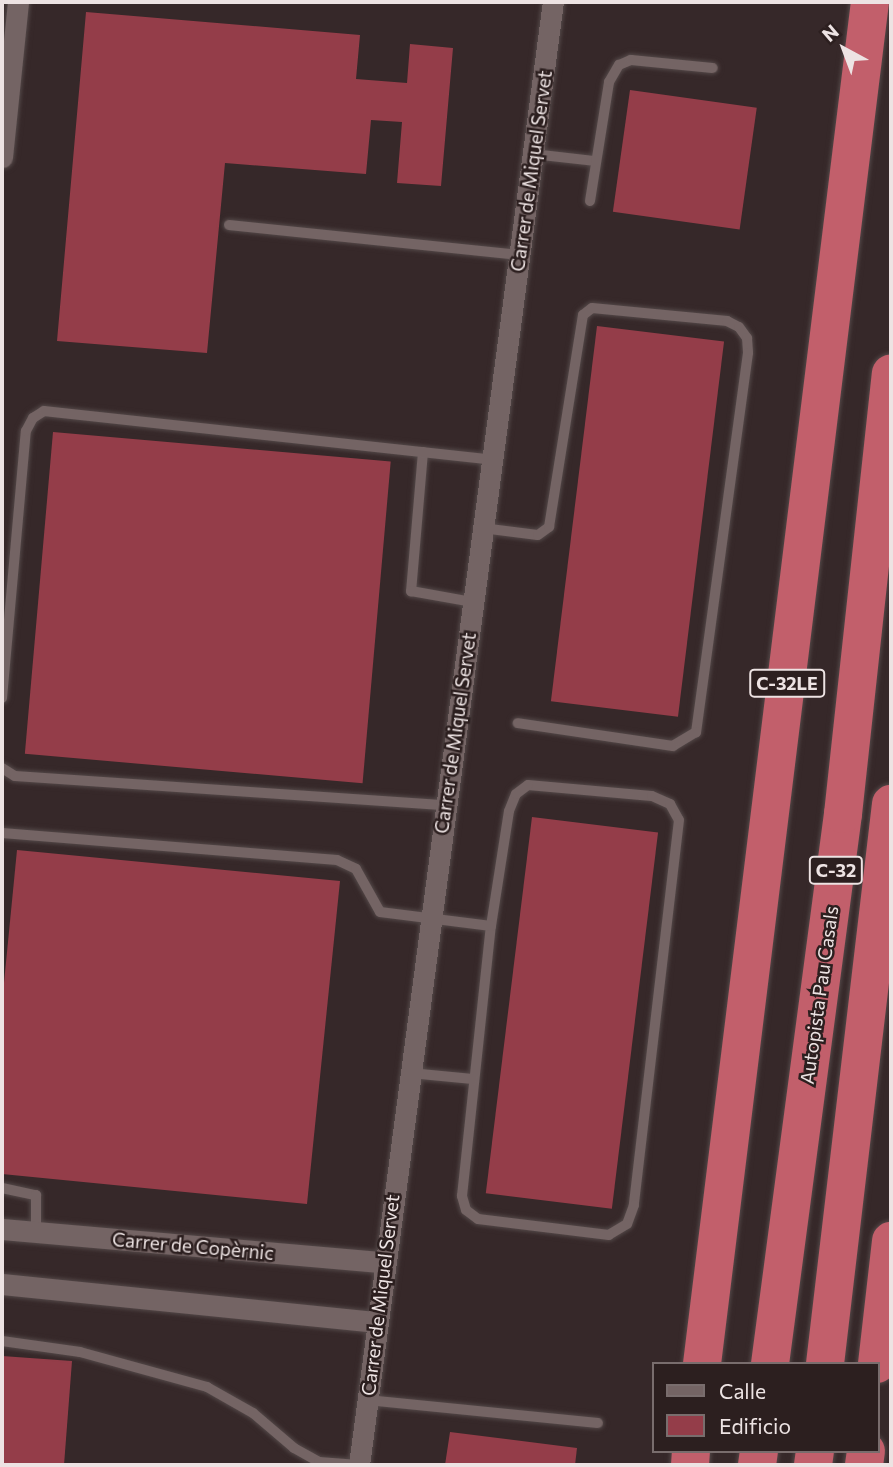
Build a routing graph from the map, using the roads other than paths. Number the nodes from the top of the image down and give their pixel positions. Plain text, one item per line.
1 (18, 2) edge
2 (554, 2) edge
3 (870, 2) edge
4 (713, 68) dead end
5 (6, 70) edge
6 (533, 154) junction
7 (2, 157) edge
8 (594, 161) junction
9 (590, 201) dead end
10 (229, 225) dead end
11 (519, 255) junction
12 (891, 374) edge
13 (423, 452) junction
14 (492, 460) junction
15 (482, 528) junction
16 (472, 602) junction
17 (4, 643) edge
18 (2, 698) edge
19 (518, 723) dead end
20 (2, 768) edge
21 (891, 804) edge
22 (445, 805) junction
23 (891, 830) edge
24 (2, 833) edge
25 (883, 871) junction
26 (429, 920) junction
27 (491, 926) junction
28 (409, 1073) junction
29 (473, 1079) junction
30 (2, 1188) edge
31 (2, 1229) edge
32 (36, 1232) junction
33 (891, 1241) edge
34 (383, 1262) junction
35 (2, 1284) edge
36 (886, 1307) edge
37 (377, 1322) junction
38 (2, 1341) edge
39 (702, 1362) edge
40 (770, 1362) edge
41 (825, 1362) edge
42 (877, 1362) edge
43 (367, 1400) junction
44 (598, 1423) dead end
45 (359, 1465) edge

1 - 5 street
2 - 6 street, Carrer de Miquel Servet
3 - 39 highway, C-32LE
4 - 8 lane
5 - 7 street
6 - 8 lane
6 - 11 street, Carrer de Miquel Servet
8 - 9 lane
10 - 11 lane
11 - 14 street, Carrer de Miquel Servet
12 - 40 highway, Autopista Pau Casals / C-32
13 - 14 lane
13 - 16 lane
13 - 17 lane
14 - 15 street, Carrer de Miquel Servet
15 - 16 street, Carrer de Miquel Servet
15 - 19 lane
16 - 22 street, Carrer de Miquel Servet
17 - 18 lane
20 - 22 lane
21 - 25 highway, C-32
22 - 26 street, Carrer de Miquel Servet
23 - 25 highway
24 - 26 lane
25 - 41 highway, C-32
26 - 27 lane
26 - 28 street, Carrer de Miquel Servet
27 - 29 lane
27 - 29 lane
28 - 29 lane
28 - 34 street, Carrer de Miquel Servet
30 - 32 lane
31 - 32 street, Carrer de Copèrnic
32 - 34 street, Carrer de Copèrnic
33 - 36 highway
34 - 37 street, Carrer de Miquel Servet
35 - 37 street
36 - 42 highway
37 - 43 street, Carrer de Miquel Servet
38 - 45 lane
43 - 44 lane
43 - 45 street, Carrer de Miquel Servet

